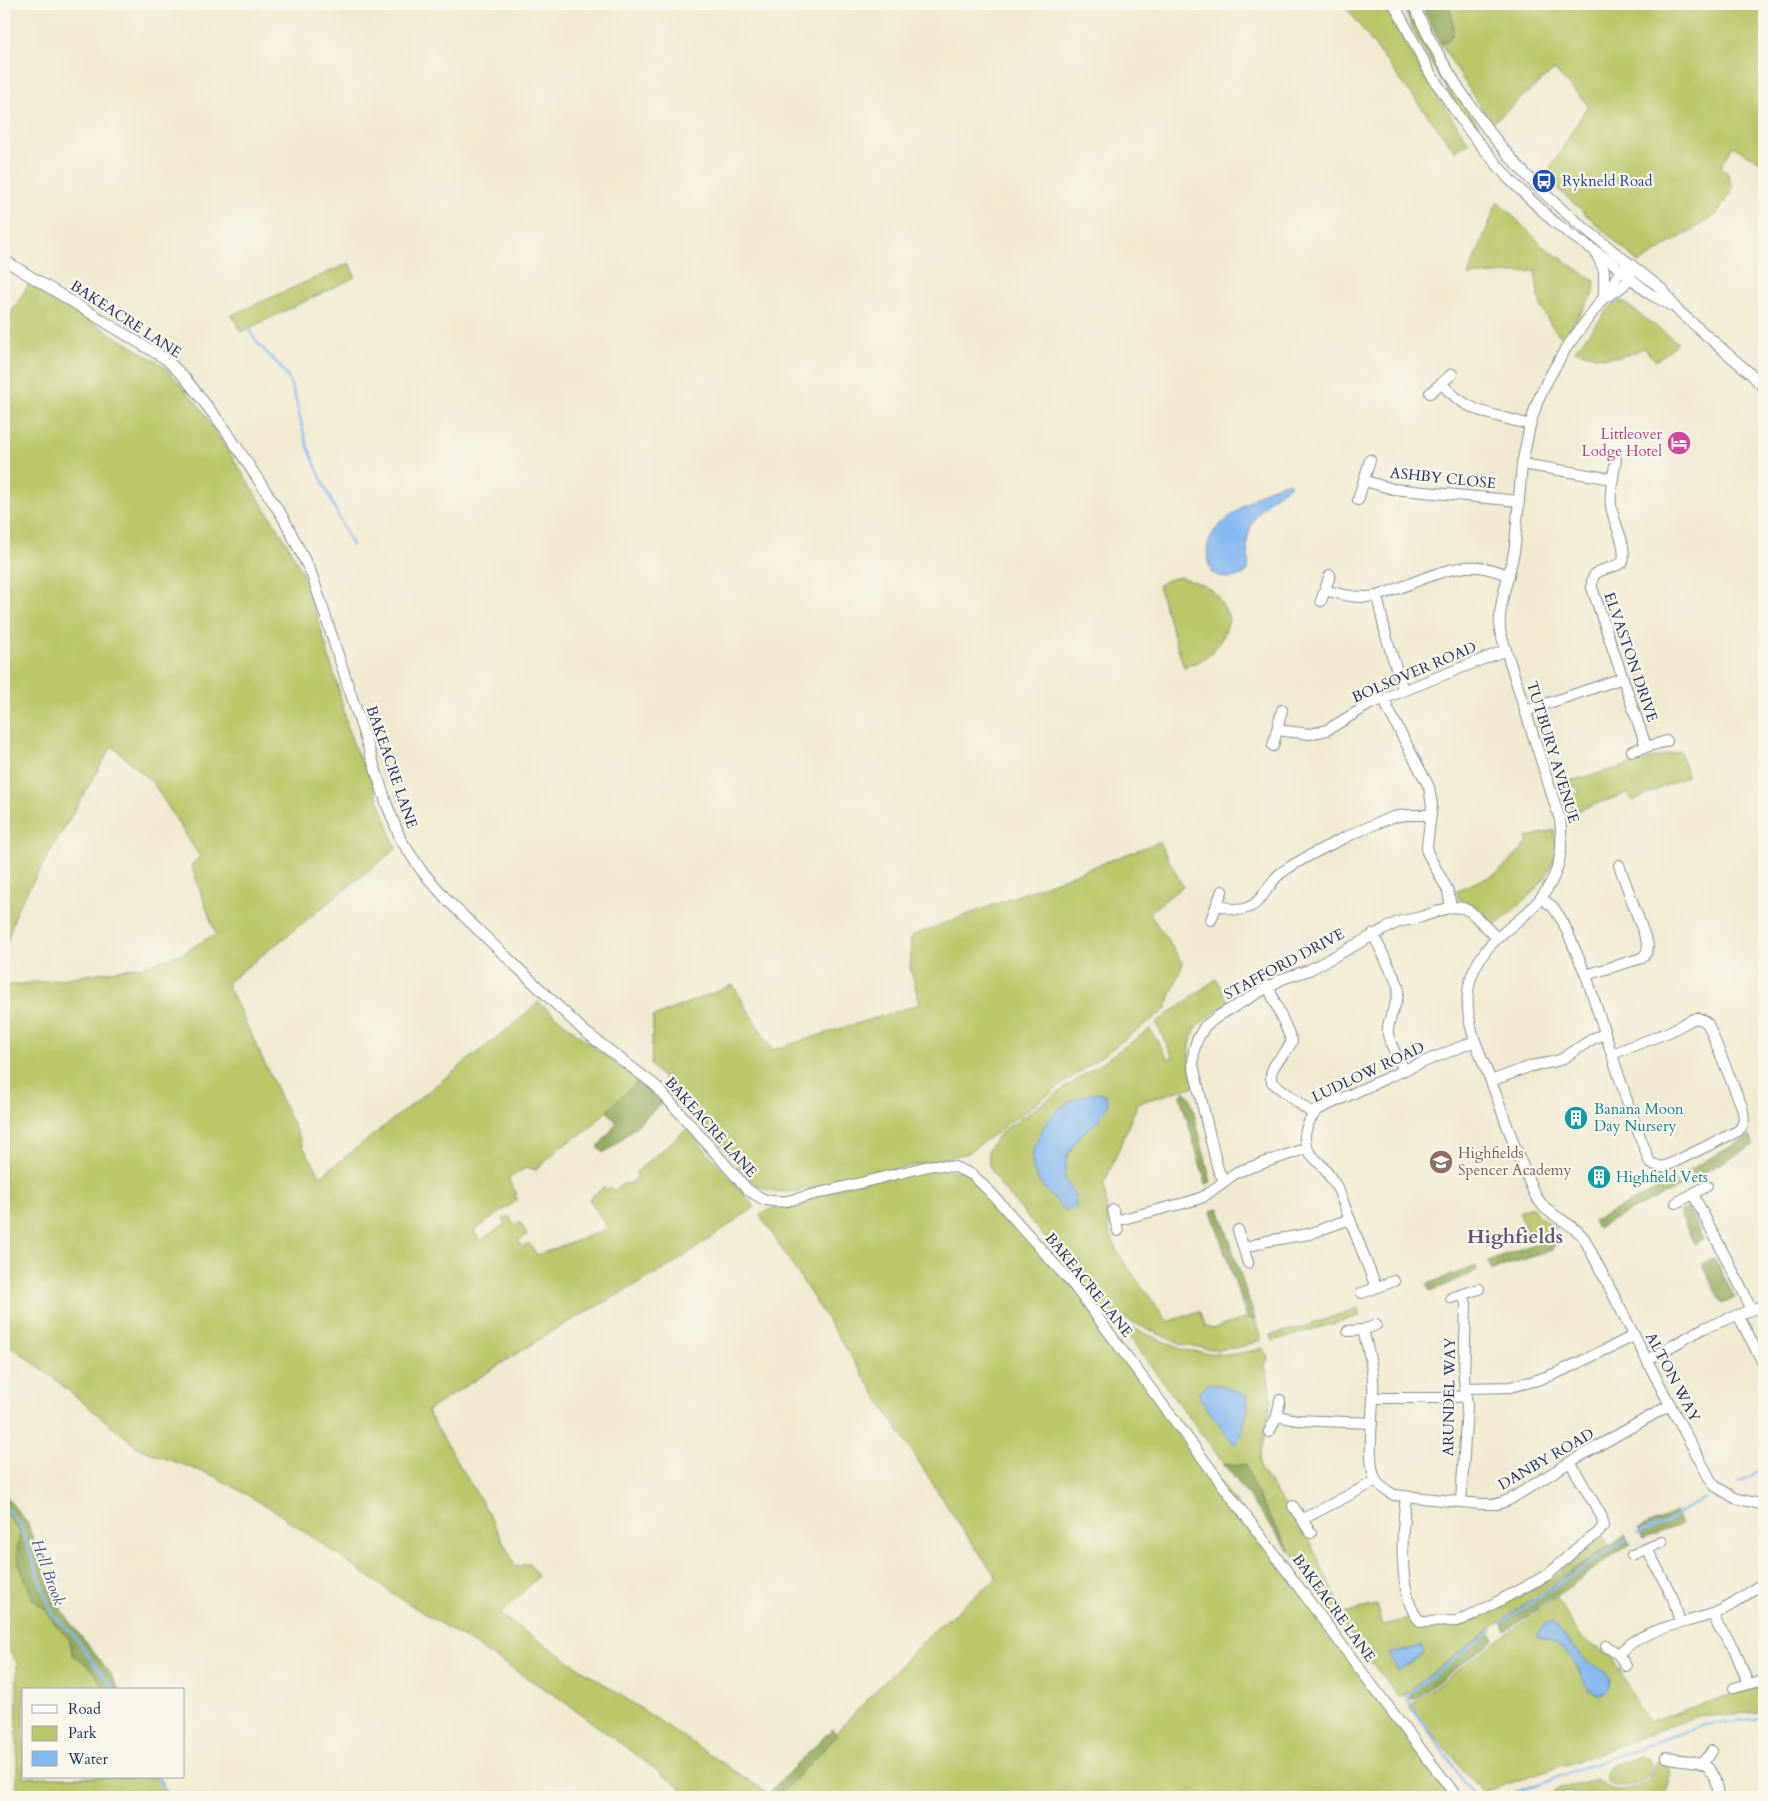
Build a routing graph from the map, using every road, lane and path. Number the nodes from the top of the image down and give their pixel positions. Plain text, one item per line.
1 (1394, 4) edge
2 (1413, 4) edge
3 (1595, 252) junction
4 (4, 260) edge
5 (1632, 265) junction
6 (1621, 270) junction
7 (1630, 277) junction
8 (1604, 298) junction
9 (1674, 307) junction
10 (1452, 374) dead end
11 (1442, 384) junction
12 (1764, 388) edge
13 (1430, 393) dead end
14 (1530, 425) junction
15 (1616, 459) dead end
16 (1370, 460) dead end
17 (1522, 464) junction
18 (1613, 480) junction
19 (1365, 481) junction
20 (1358, 500) dead end
21 (1519, 501) junction
22 (1509, 575) junction
23 (1330, 576) dead end
24 (1325, 590) junction
25 (1377, 596) junction
26 (1321, 601) dead end
27 (1506, 650) junction
28 (1623, 678) junction
29 (1403, 690) junction
30 (1384, 698) junction
31 (1282, 710) dead end
32 (1525, 711) junction
33 (1277, 730) junction
34 (1667, 741) dead end
35 (1273, 746) dead end
36 (1646, 746) junction
37 (1632, 751) dead end
38 (1431, 816) junction
39 (1619, 865) dead end
40 (1222, 892) dead end
41 (1541, 898) junction
42 (1217, 904) junction
43 (1451, 906) junction
44 (1211, 920) dead end
45 (1374, 934) junction
46 (1496, 937) junction
47 (1586, 975) junction
48 (1268, 986) junction
49 (1605, 1034) junction
50 (1475, 1041) junction
51 (1612, 1054) junction
52 (1404, 1070) junction
53 (1491, 1081) junction
54 (1313, 1114) junction
55 (1307, 1148) junction
56 (1225, 1181) junction
57 (1707, 1186) dead end
58 (1693, 1194) junction
59 (1676, 1203) dead end
60 (1350, 1219) junction
61 (1116, 1221) dead end
62 (1238, 1230) dead end
63 (1581, 1234) joint
64 (1244, 1248) junction
65 (1248, 1263) dead end
66 (1394, 1281) dead end
67 (1376, 1287) junction
68 (1479, 1288) dead end
69 (1362, 1293) dead end
70 (1463, 1294) junction
71 (1451, 1298) dead end
72 (1764, 1305) edge
73 (1750, 1309) junction
74 (1738, 1314) junction
75 (1376, 1325) dead end
76 (1363, 1330) junction
77 (1348, 1331) dead end
78 (1634, 1336) junction
79 (1647, 1360) junction
80 (1764, 1365) edge
81 (1465, 1392) junction
82 (1374, 1398) junction
83 (1280, 1400) dead end
84 (1670, 1405) junction
85 (1277, 1416) junction
86 (1372, 1423) junction
87 (1269, 1432) dead end
88 (1570, 1462) junction
89 (1376, 1481) junction
90 (1406, 1497) junction
91 (1461, 1502) junction
92 (1764, 1505) edge
93 (1294, 1506) dead end
94 (1303, 1519) junction
95 (1311, 1533) dead end
96 (1662, 1542) dead end
97 (1648, 1549) junction
98 (1632, 1555) dead end
99 (1764, 1582) edge
100 (1713, 1614) junction
101 (1680, 1623) junction
102 (1606, 1646) dead end
103 (1618, 1654) junction
104 (1626, 1666) dead end
105 (1764, 1680) edge
106 (1748, 1683) junction
107 (1734, 1688) dead end
108 (1712, 1751) dead end
109 (1666, 1757) dead end
110 (1704, 1763) junction
111 (1457, 1797) edge
112 (1565, 1797) edge
113 (1569, 1797) edge
114 (1718, 1797) edge

1 - 3 street
2 - 5 street
3 - 6 street
3 - 8 street
4 - 111 street, BAKEACRE LANE
5 - 6 street
5 - 7 street
5 - 9 street
6 - 7 street
6 - 8 street, TUTBURY AVENUE
7 - 8 street, TUTBURY AVENUE
7 - 9 street
8 - 14 street, TUTBURY AVENUE
9 - 12 street
10 - 11 street
11 - 13 street
11 - 14 street
14 - 17 street, TUTBURY AVENUE
15 - 18 street, ELVASTON DRIVE
16 - 19 street, ASHBY CLOSE
17 - 18 street
17 - 21 street, TUTBURY AVENUE
18 - 28 street, ELVASTON DRIVE
19 - 20 street, ASHBY CLOSE
19 - 21 street, ASHBY CLOSE
21 - 22 street, TUTBURY AVENUE
22 - 25 street
22 - 27 street, TUTBURY AVENUE
23 - 24 street
24 - 25 street
24 - 26 street
25 - 29 street
27 - 29 street, BOLSOVER ROAD
27 - 32 street, TUTBURY AVENUE
28 - 32 street
28 - 36 street, ELVASTON DRIVE
29 - 30 street, BOLSOVER ROAD
30 - 33 street, BOLSOVER ROAD
30 - 38 street
31 - 33 street
32 - 41 street, TUTBURY AVENUE
33 - 35 street
34 - 36 street, ELVASTON DRIVE
36 - 37 street, ELVASTON DRIVE
38 - 42 street
38 - 43 street
39 - 47 street
40 - 42 street
41 - 46 street, TUTBURY AVENUE
41 - 47 street
42 - 44 street
43 - 45 street, STAFFORD DRIVE
43 - 46 street
45 - 48 street, STAFFORD DRIVE
45 - 52 street
46 - 50 street, TUTBURY AVENUE
47 - 49 street
48 - 54 street
48 - 56 street, STAFFORD DRIVE
49 - 51 street
49 - 53 street
50 - 52 street, LUDLOW ROAD
50 - 53 street, TUTBURY AVENUE
51 - 51 street
52 - 54 street, LUDLOW ROAD
53 - 63 street, TUTBURY AVENUE
54 - 55 street, LUDLOW ROAD
55 - 56 street
55 - 60 street
56 - 61 street
57 - 58 street
58 - 59 street
58 - 73 street
60 - 64 street
60 - 67 street
62 - 64 street
63 - 78 street, ALTON WAY
64 - 65 street
66 - 67 street
67 - 69 street
68 - 70 street
70 - 71 street
70 - 81 street, ARUNDEL WAY
72 - 73 street
73 - 74 street
74 - 79 street
74 - 80 street
75 - 76 street
76 - 77 street
76 - 82 street
78 - 79 street, ALTON WAY
78 - 81 street
79 - 84 street, ALTON WAY
81 - 82 street
81 - 91 street, ARUNDEL WAY
82 - 86 street
83 - 85 street
84 - 88 street, DANBY ROAD
84 - 92 street, ALTON WAY
85 - 86 street
85 - 87 street
86 - 89 street
88 - 90 street
88 - 91 street, DANBY ROAD
89 - 90 street, DANBY ROAD
89 - 94 street
90 - 91 street, DANBY ROAD
93 - 94 street
94 - 95 street
96 - 97 street
97 - 98 street
97 - 101 street
99 - 100 street
100 - 101 street
100 - 106 street
101 - 103 street
102 - 103 street
103 - 104 street
105 - 106 street
106 - 107 street
108 - 110 street
109 - 110 street
110 - 114 street
112 - 113 street

